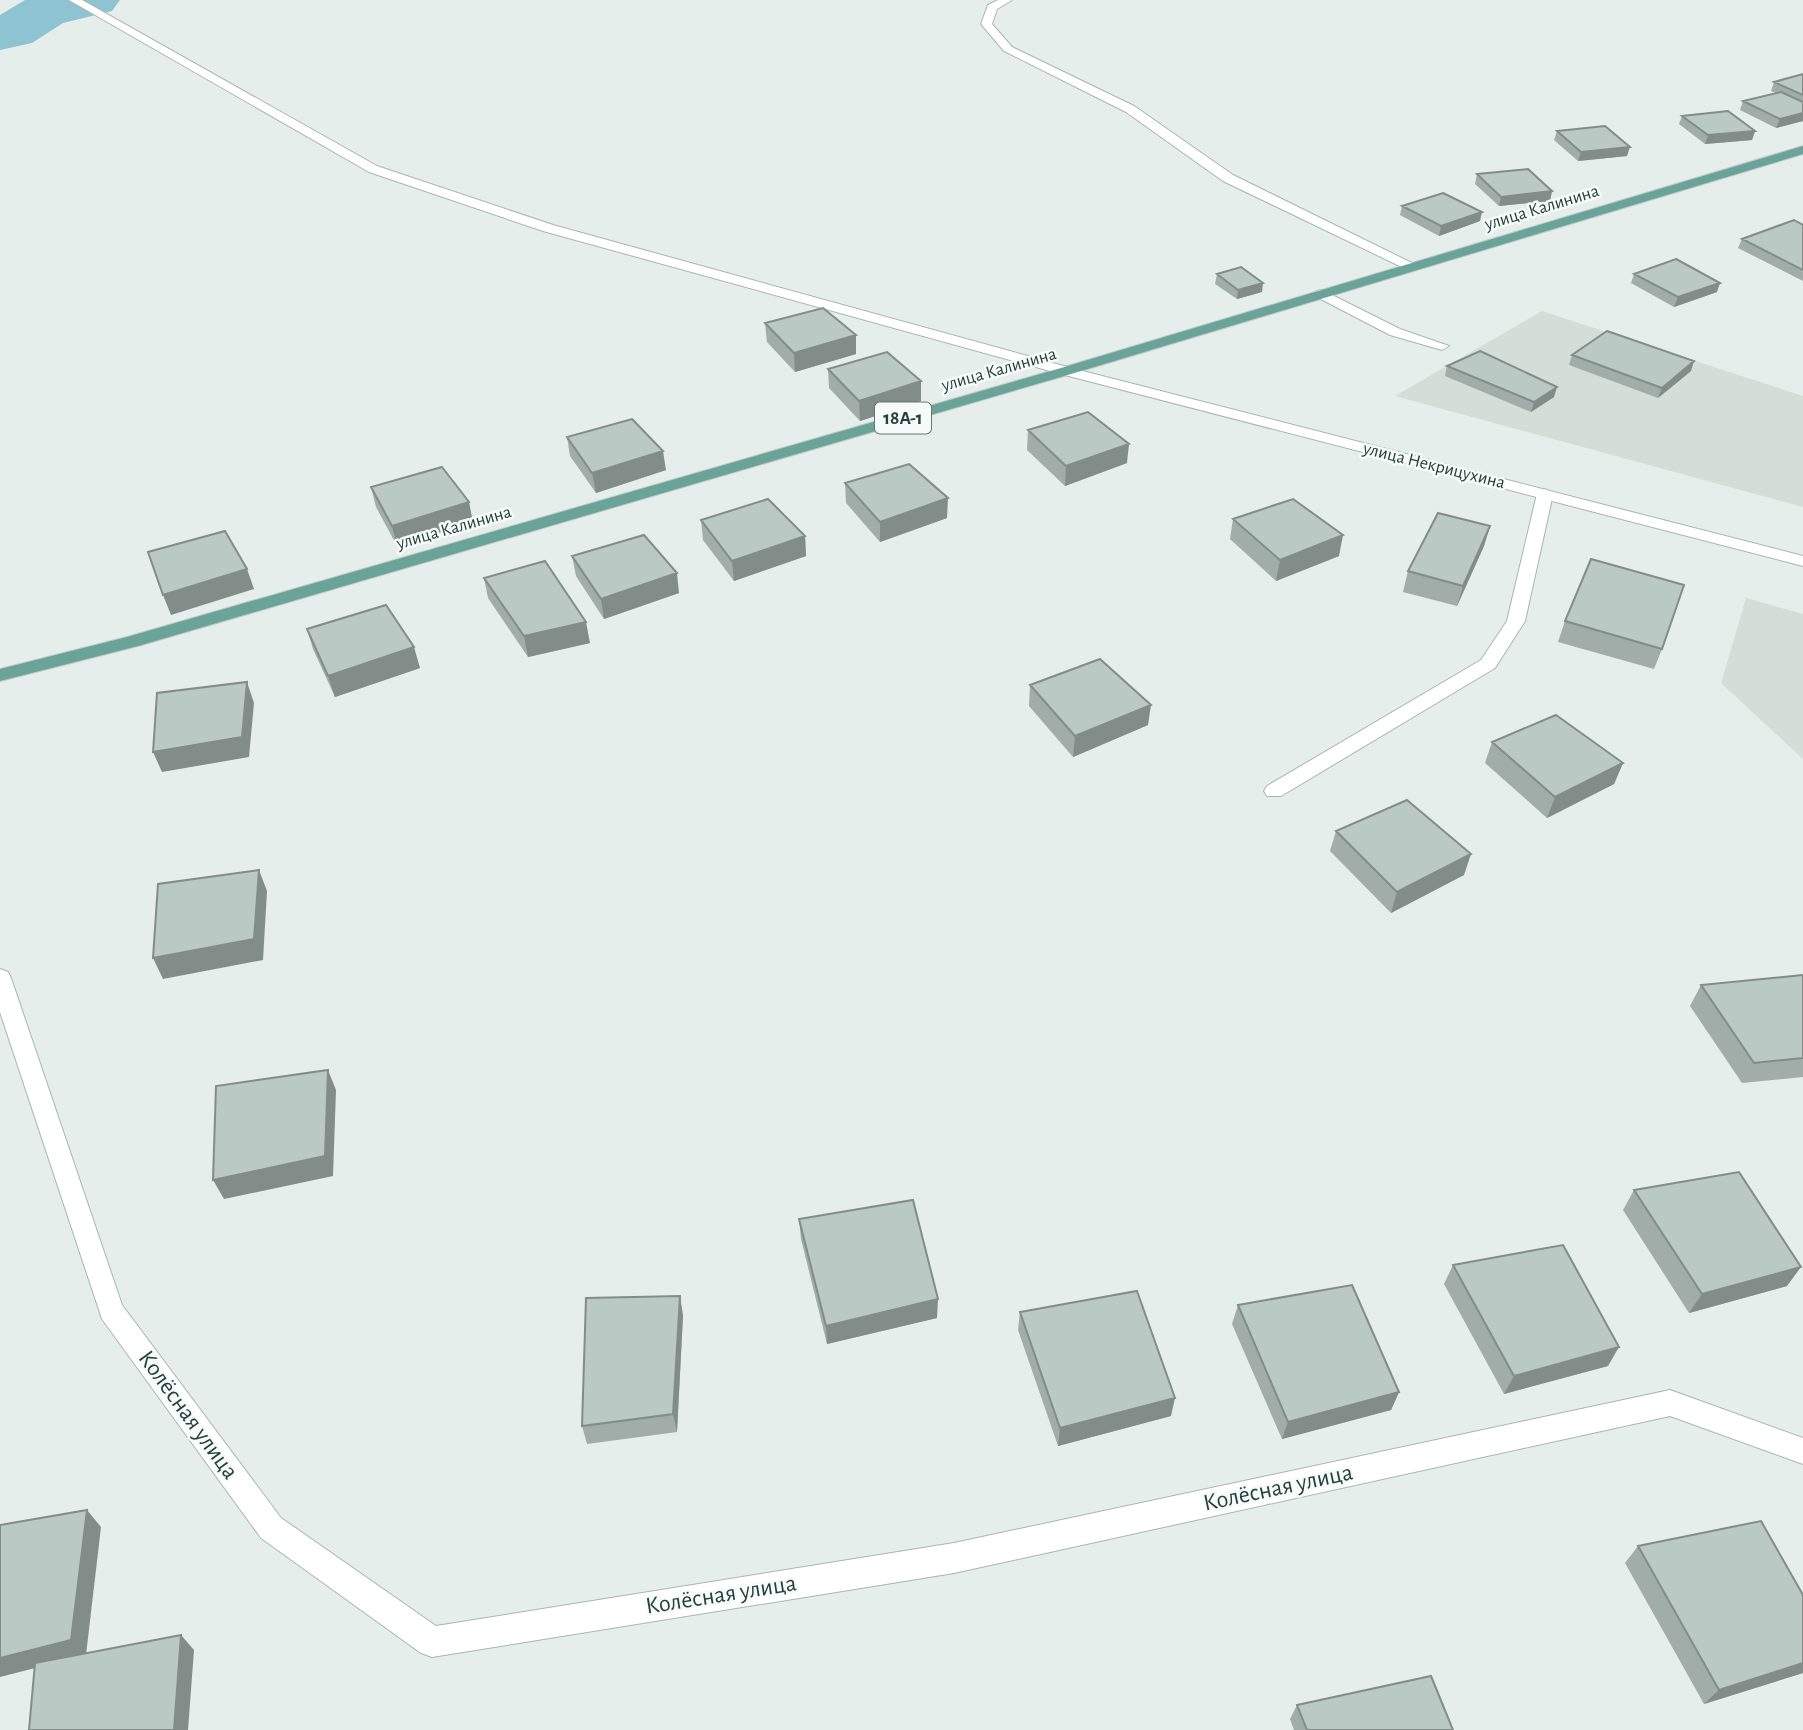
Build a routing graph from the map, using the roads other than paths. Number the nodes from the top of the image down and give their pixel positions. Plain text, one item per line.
1 (74, 0) edge
2 (1007, 0) edge
3 (1803, 149) edge
4 (1413, 267) junction
5 (1322, 294) junction
6 (1442, 346) dead end
7 (1066, 371) junction
8 (1545, 494) junction
9 (1803, 561) edge
10 (0, 675) edge
11 (1274, 791) dead end
12 (0, 978) edge
13 (1803, 1451) edge

1 - 7 street, улица Некрицухина
2 - 4 street
3 - 4 main road, улица Калинина / 18А-1
4 - 5 main road, улица Калинина / 18А-1
5 - 6 street
5 - 7 main road, улица Калинина / 18А-1
7 - 8 street, улица Некрицухина
7 - 10 main road, улица Калинина / 18А-1
8 - 9 street, улица Некрицухина
8 - 11 street
12 - 13 street, Колёсная улица

